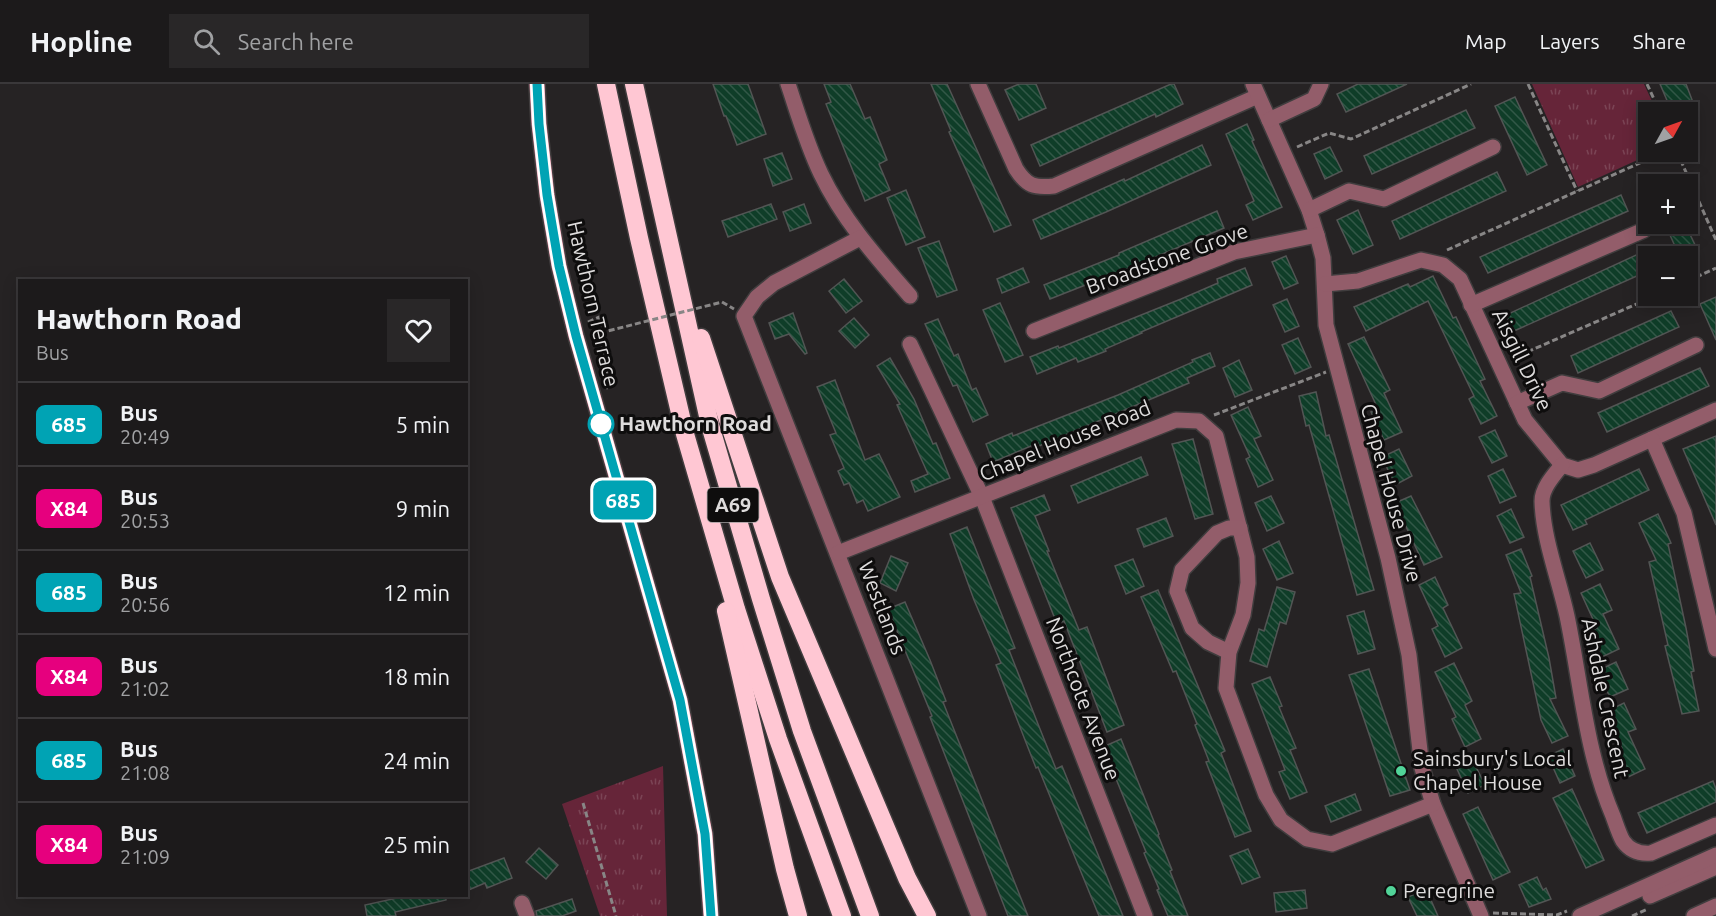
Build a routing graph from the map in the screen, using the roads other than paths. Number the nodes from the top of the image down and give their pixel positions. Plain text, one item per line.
1 (537, 84) edge
2 (606, 84) edge
3 (634, 84) edge
4 (788, 84) edge
5 (978, 84) edge
6 (1321, 84) edge
7 (1256, 90) edge
8 (1269, 120) junction
9 (1493, 147) dead end
10 (1309, 210) junction
11 (666, 231) junction
12 (1638, 233) edge
13 (1317, 235) junction
14 (860, 238) junction
15 (1324, 284) junction
16 (910, 296) dead end
17 (1471, 304) junction
18 (1034, 331) dead end
19 (910, 344) dead end
20 (1695, 345) dead end
21 (1517, 403) junction
22 (1716, 410) edge
23 (685, 434) junction
24 (1652, 439) junction
25 (1562, 465) junction
26 (982, 497) junction
27 (1240, 528) junction
28 (838, 553) junction
29 (1716, 649) edge
30 (1229, 652) junction
31 (1433, 804) junction
32 (1716, 825) edge
33 (1716, 855) edge
34 (1716, 867) edge
35 (1716, 906) edge
36 (711, 916) edge
37 (798, 916) edge
38 (842, 916) edge
39 (870, 916) edge
40 (927, 916) edge
41 (979, 916) edge
42 (1145, 916) edge
43 (1481, 916) edge
44 (1580, 916) edge
45 (1604, 916) edge
46 (1694, 916) edge

1 - 36 main road, Hawthorn Terrace
2 - 23 highway, A69
3 - 11 highway, A69
4 - 14 street
5 - 7 street
6 - 8 street
7 - 8 street, Chapel House Drive
8 - 10 street, Chapel House Drive
9 - 10 street
10 - 13 street, Chapel House Drive
11 - 39 highway, A69
11 - 40 highway
12 - 17 street
13 - 15 street, Chapel House Drive
13 - 18 street, Broadstone Grove
14 - 16 street
14 - 28 street, Westlands
15 - 17 street, Aisgill Drive
15 - 31 street, Chapel House Drive
17 - 21 street, Aisgill Drive
19 - 26 street, Northcote Avenue
20 - 21 street
21 - 25 street, Aisgill Drive
22 - 24 street
23 - 37 highway
23 - 38 highway, A69
24 - 25 street
24 - 29 street
25 - 32 street, Ashdale Crescent
26 - 27 street, Chapel House Road
26 - 28 street, Chapel House Road
26 - 42 street, Northcote Avenue
27 - 30 street
27 - 30 street
28 - 41 street, Westlands
30 - 31 street
31 - 43 street, Chapel House Drive
33 - 44 street
34 - 45 street
35 - 46 street

